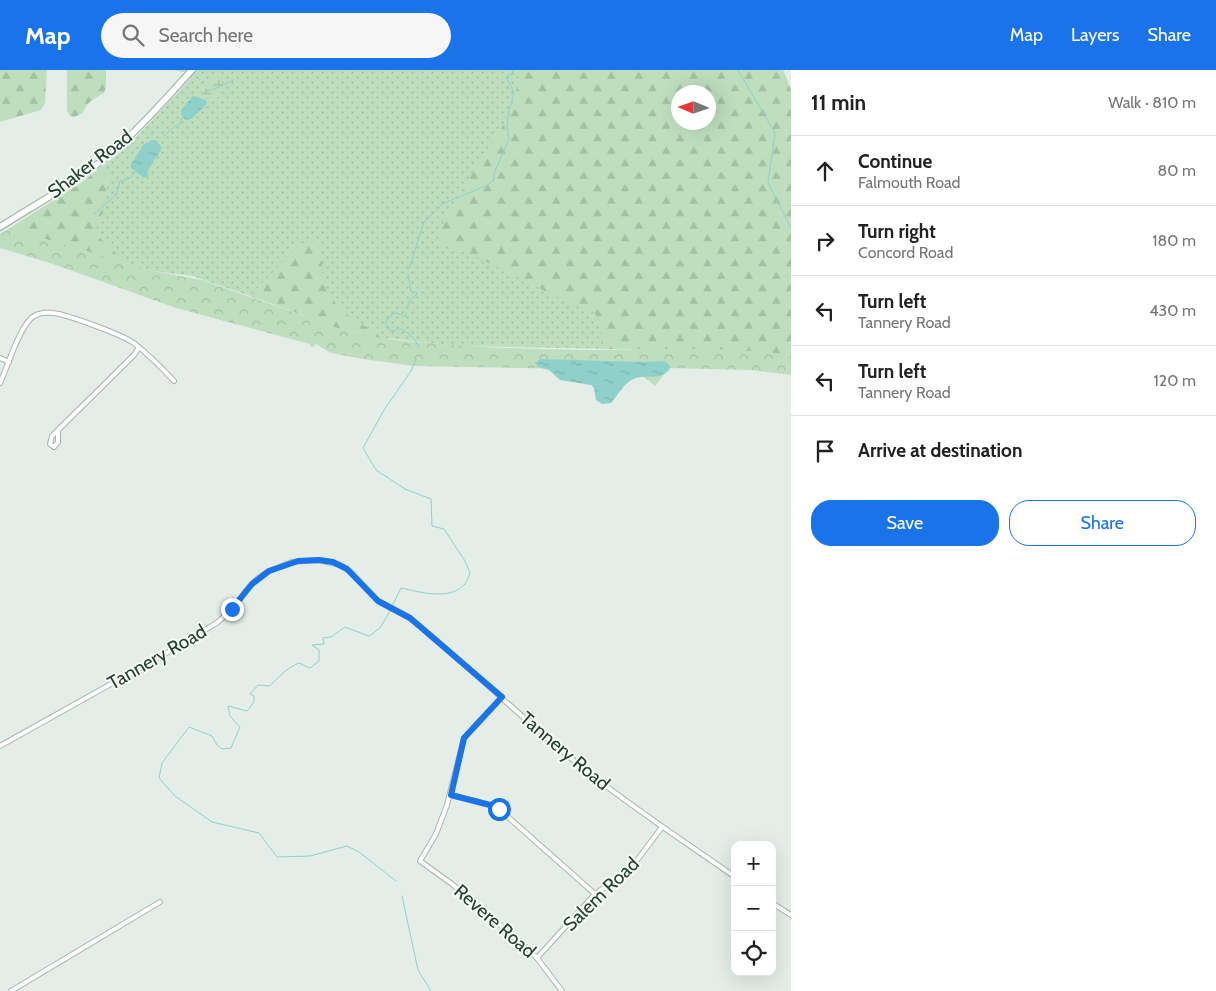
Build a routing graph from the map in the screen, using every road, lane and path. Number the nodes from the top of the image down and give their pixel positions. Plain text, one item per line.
1 (192, 70) edge
2 (0, 227) edge
3 (139, 348) junction
4 (0, 358) edge
5 (9, 362) junction
6 (174, 381) dead end
7 (0, 383) edge
8 (58, 430) dead end
9 (502, 697) junction
10 (0, 746) edge
11 (451, 795) junction
12 (662, 827) junction
13 (731, 874) edge
14 (595, 894) junction
15 (160, 902) dead end
16 (776, 905) edge
17 (791, 915) edge
18 (537, 958) junction
19 (11, 991) edge
20 (562, 991) edge

1 - 2 street, Shaker Road
3 - 5 street
3 - 6 street
3 - 8 street
4 - 5 street
5 - 7 street
9 - 10 street, Tannery Road
9 - 11 street
9 - 12 street, Tannery Road
11 - 14 street
11 - 18 street, Revere Road
12 - 13 street, Tannery Road
12 - 14 street, Salem Road
14 - 18 street, Salem Road
15 - 19 street
16 - 17 street
18 - 20 street, Revere Road

